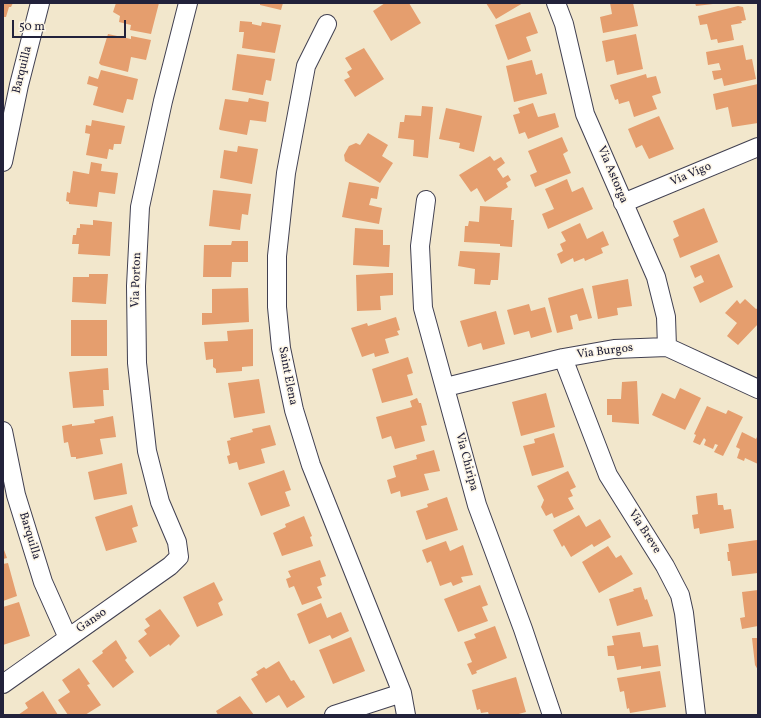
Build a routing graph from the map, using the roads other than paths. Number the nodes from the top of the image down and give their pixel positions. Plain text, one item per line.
1 (40, 3) edge
2 (188, 3) edge
3 (556, 3) edge
4 (327, 24) dead end
5 (758, 147) edge
6 (3, 162) edge
7 (426, 200) dead end
8 (624, 203) junction
9 (667, 347) junction
10 (563, 358) junction
11 (446, 388) junction
12 (758, 389) edge
13 (3, 431) edge
14 (179, 557) joint
15 (68, 638) junction
16 (3, 684) edge
17 (402, 693) junction
18 (334, 715) edge
19 (406, 715) edge
20 (552, 715) edge
21 (696, 715) edge

1 - 6 street, Barquilla
2 - 14 street, Via Porton
3 - 8 street, Via Astorga
4 - 17 street, Saint Elena
5 - 8 street, Via Vigo
7 - 11 street, Via Chiripa
8 - 9 street, Via Astorga
9 - 10 street, Via Burgos
9 - 12 street, Via Burgos
10 - 11 street, Via Burgos
10 - 21 street, Via Breve
11 - 20 street, Via Chiripa
13 - 15 street, Barquilla
14 - 15 street, Ganso
15 - 16 street, Ganso
17 - 18 street
17 - 19 street, Saint Elena

